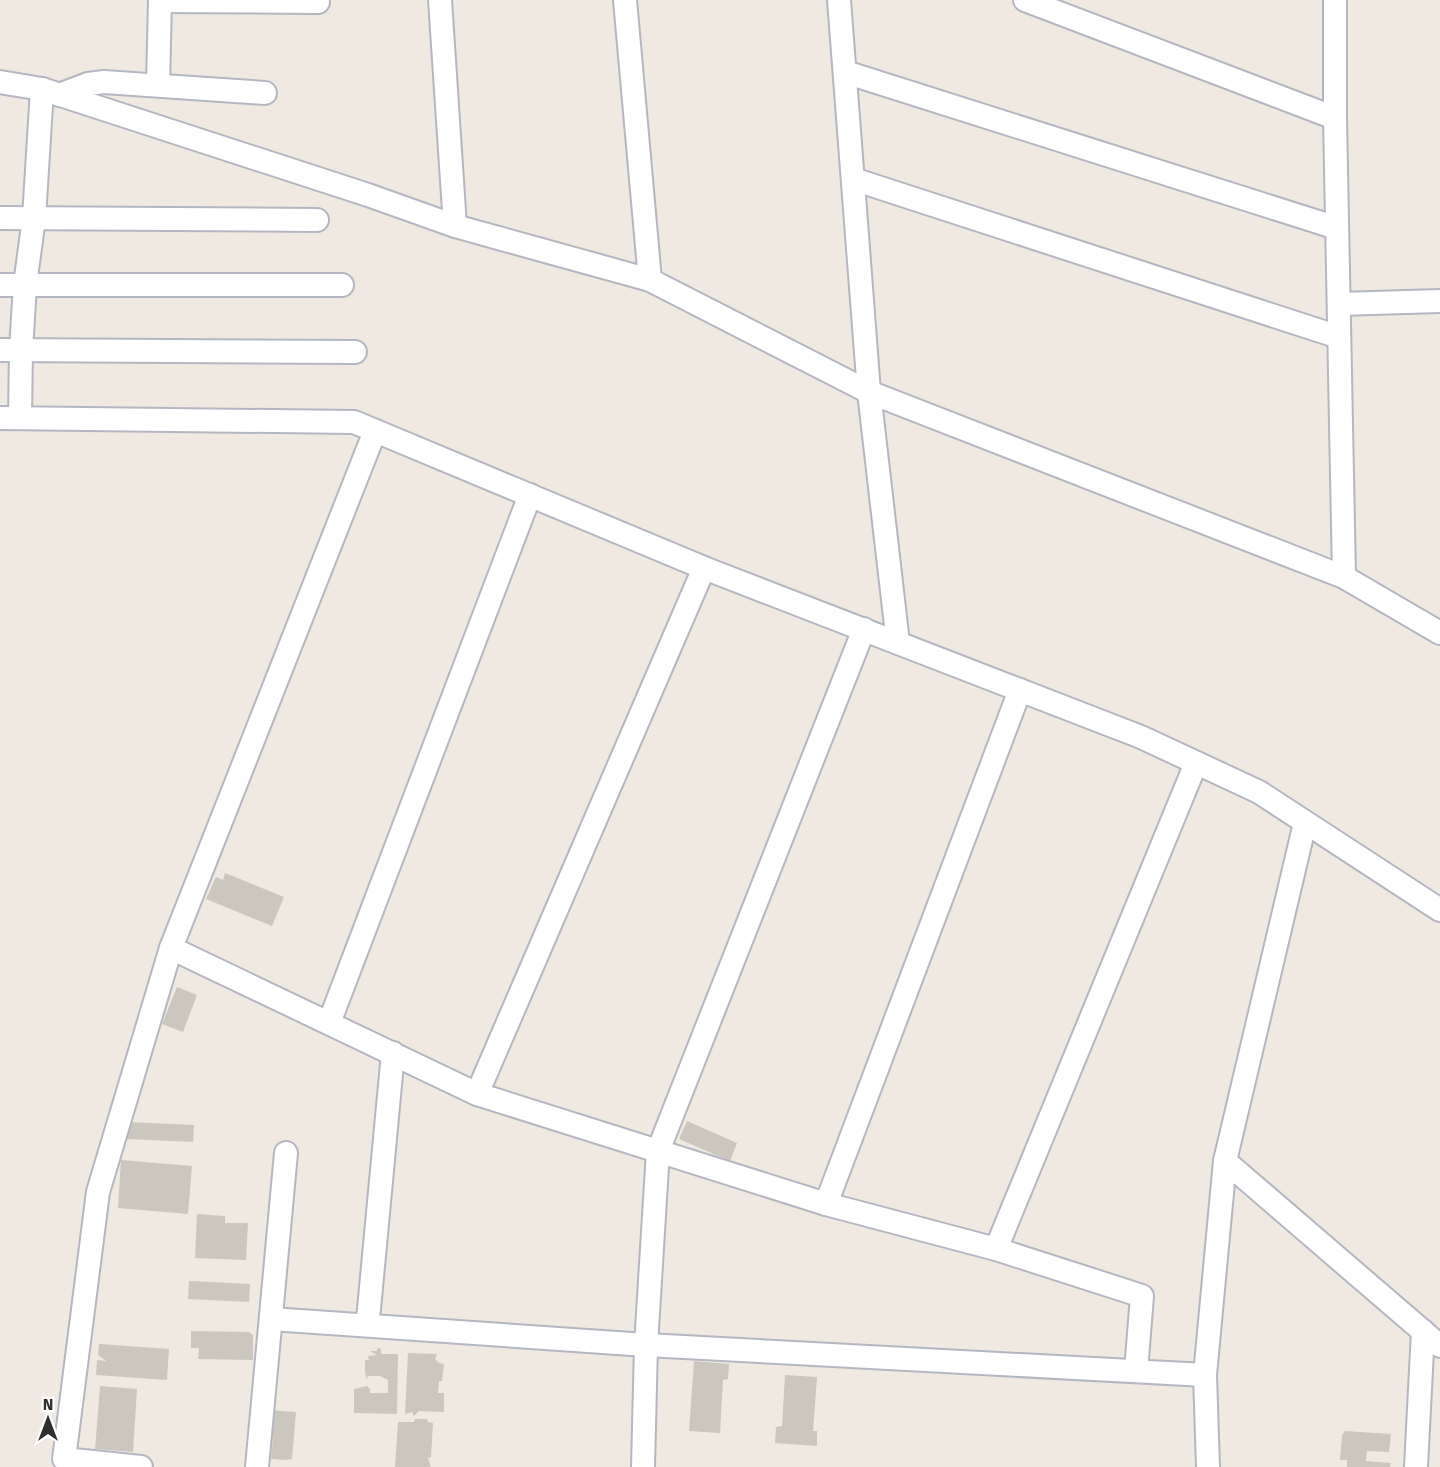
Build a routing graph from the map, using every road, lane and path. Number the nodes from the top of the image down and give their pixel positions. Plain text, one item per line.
1 (440, 0) edge
2 (625, 0) edge
3 (839, 0) edge
4 (1025, 0) edge
5 (1335, 0) edge
6 (160, 1) edge
7 (318, 2) dead end
8 (845, 72) junction
9 (0, 82) edge
10 (158, 85) junction
11 (51, 92) junction
12 (265, 93) dead end
13 (1335, 118) junction
14 (853, 178) junction
15 (0, 218) edge
16 (34, 218) junction
17 (317, 220) dead end
18 (455, 226) junction
19 (1337, 228) junction
20 (650, 280) junction
21 (0, 285) edge
22 (25, 285) junction
23 (342, 285) dead end
24 (1440, 301) edge
25 (1339, 304) junction
26 (1339, 337) junction
27 (10, 350) edge
28 (355, 352) dead end
29 (869, 392) junction
30 (10, 418) edge
31 (375, 430) junction
32 (530, 495) junction
33 (704, 568) junction
34 (1344, 577) junction
35 (864, 630) junction
36 (1440, 633) edge
37 (898, 643) junction
38 (1020, 690) junction
39 (1196, 763) junction
40 (1305, 823) junction
41 (1440, 910) edge
42 (171, 948) junction
43 (329, 1023) junction
44 (393, 1053) junction
45 (477, 1094) junction
46 (658, 1150) junction
47 (286, 1153) dead end
48 (1225, 1161) junction
49 (826, 1204) junction
50 (996, 1249) junction
51 (271, 1319) junction
52 (367, 1325) junction
53 (1432, 1339) edge
54 (646, 1345) junction
55 (1136, 1371) junction
56 (1205, 1375) junction
57 (141, 1467) edge
58 (257, 1467) edge
59 (644, 1467) edge
60 (1208, 1467) edge
61 (1416, 1467) edge

1 - 18 street
2 - 20 street
3 - 8 street
4 - 13 street
5 - 13 street
6 - 7 street
6 - 10 street
8 - 14 street
8 - 19 street
9 - 11 street
10 - 11 street
10 - 12 street
11 - 16 street
11 - 18 street
13 - 19 street
14 - 26 street
14 - 29 street
15 - 16 street
16 - 17 street
16 - 22 street
18 - 20 street
19 - 25 street
20 - 29 street
21 - 22 street
22 - 23 street
22 - 27 street
24 - 25 street
25 - 26 street
26 - 34 street
27 - 28 street
27 - 30 street
29 - 34 street
29 - 37 street
30 - 31 street
31 - 32 street
31 - 42 street
32 - 33 street
32 - 43 street
33 - 35 street
33 - 45 street
34 - 36 street
35 - 37 street
35 - 46 street
37 - 38 street
38 - 39 street
38 - 49 street
39 - 40 street
39 - 50 street
40 - 41 street
40 - 48 street
42 - 43 street
42 - 57 street
43 - 44 street
44 - 45 street
44 - 52 street
45 - 46 street
46 - 49 street
46 - 54 street
47 - 51 street
48 - 53 street
48 - 56 street
49 - 50 street
50 - 55 street
51 - 52 street
51 - 58 street
52 - 54 street
53 - 61 street
54 - 55 street
54 - 59 street
55 - 56 street
56 - 60 street

